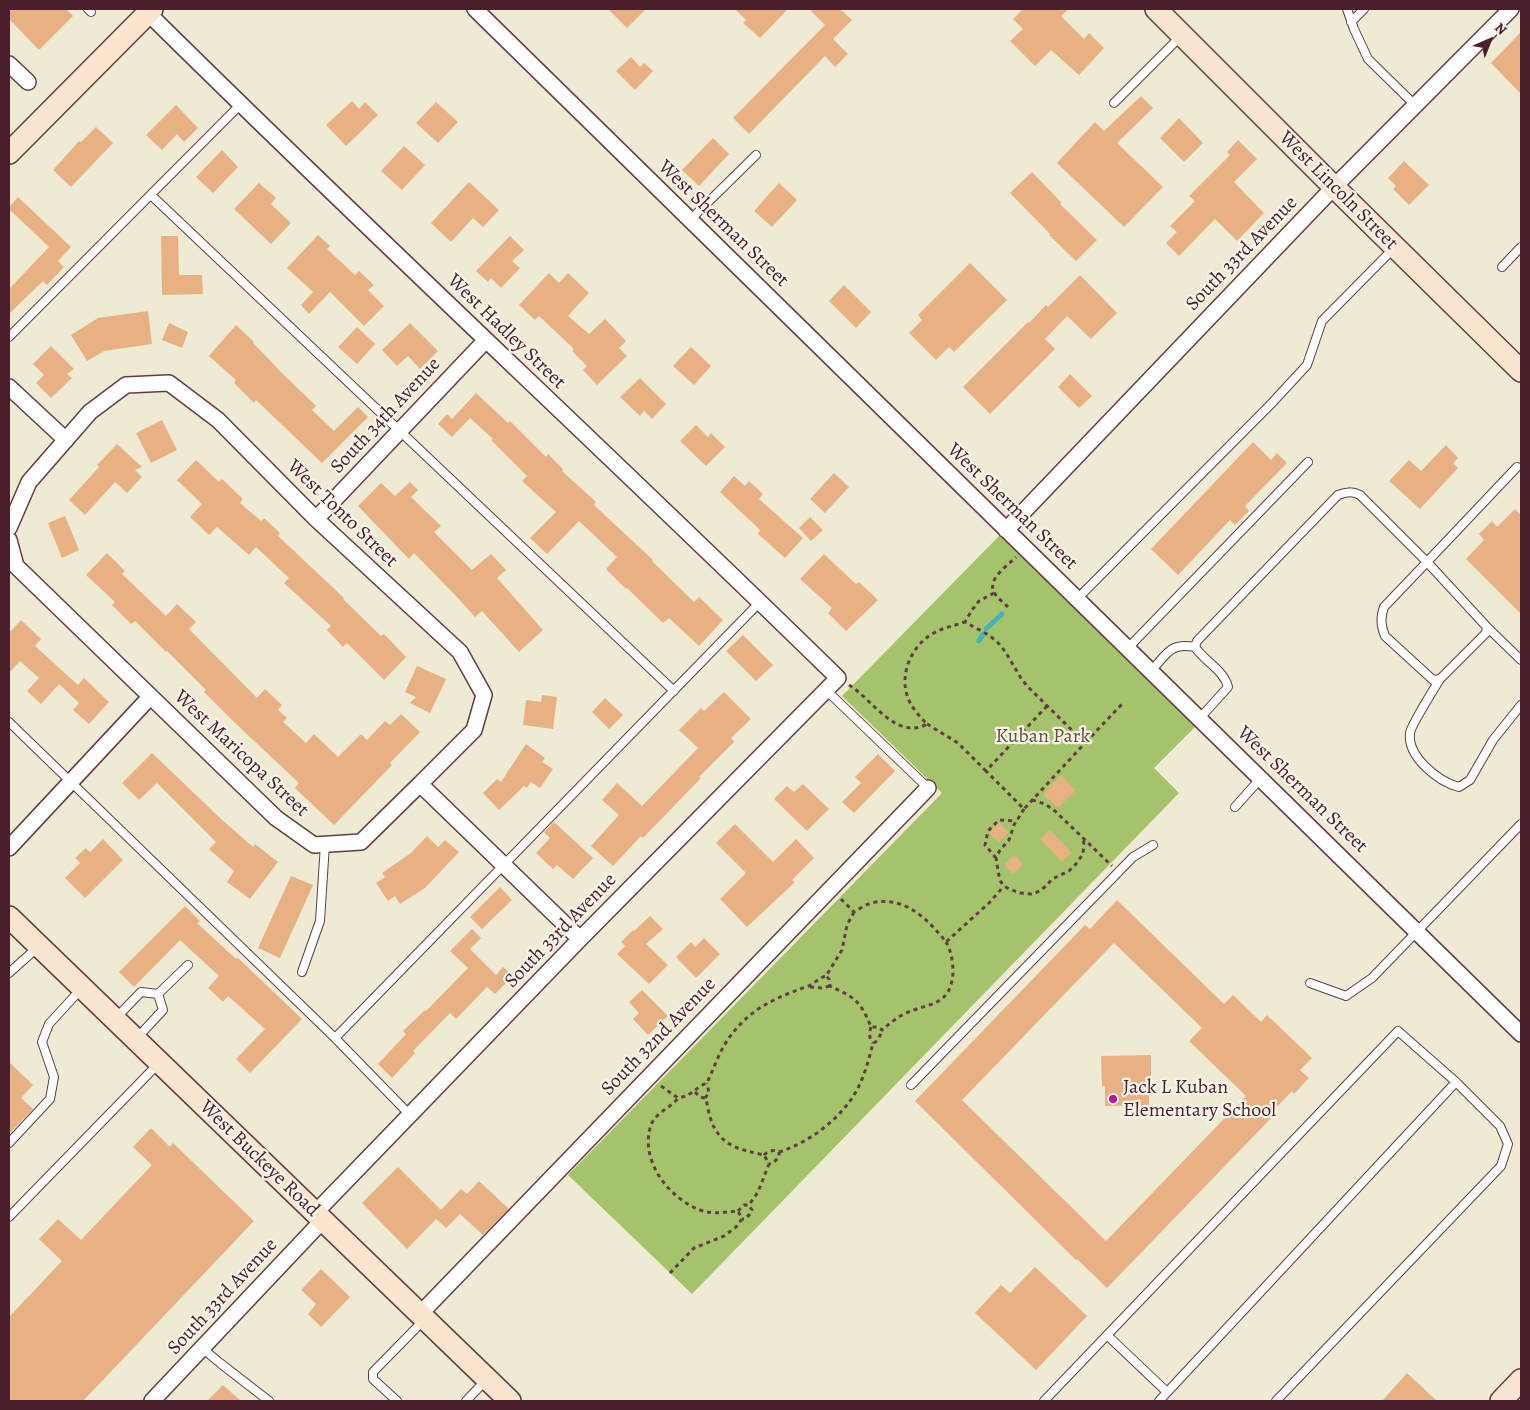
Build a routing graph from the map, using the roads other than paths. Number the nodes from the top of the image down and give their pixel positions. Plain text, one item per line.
1 (475, 9) edge
2 (1156, 9) edge
3 (1347, 9) edge
4 (1364, 9) edge
5 (1511, 9) edge
6 (150, 11) edge
7 (1351, 22) junction
8 (1182, 34) junction
9 (9, 64) edge
10 (28, 82) dead end
11 (1114, 103) dead end
12 (241, 104) junction
13 (1415, 105) junction
14 (9, 153) edge
15 (756, 155) dead end
16 (1334, 187) junction
17 (151, 195) junction
18 (690, 220) junction
19 (1394, 247) junction
20 (1521, 248) edge
21 (1502, 267) dead end
22 (9, 337) edge
23 (486, 340) junction
24 (1521, 372) edge
25 (9, 387) edge
26 (400, 430) junction
27 (66, 440) junction
28 (1308, 462) dead end
29 (1520, 466) edge
30 (316, 519) junction
31 (9, 528) edge
32 (1006, 530) junction
33 (9, 540) edge
34 (1427, 562) junction
35 (1077, 598) junction
36 (760, 602) junction
37 (1487, 627) junction
38 (1195, 647) junction
39 (1128, 648) junction
40 (1521, 660) edge
41 (1151, 671) junction
42 (838, 678) joint
43 (1440, 679) junction
44 (826, 690) junction
45 (674, 691) junction
46 (150, 696) junction
47 (1521, 705) edge
48 (1200, 718) junction
49 (9, 722) edge
50 (1261, 778) junction
51 (70, 782) junction
52 (420, 784) junction
53 (928, 788) joint
54 (1235, 807) dead end
55 (1521, 824) edge
56 (325, 844) junction
57 (1153, 845) dead end
58 (9, 848) edge
59 (504, 866) junction
60 (9, 917) edge
61 (1418, 932) junction
62 (580, 939) junction
63 (39, 946) junction
64 (188, 965) dead end
65 (302, 972) dead end
66 (9, 973) edge
67 (1310, 983) dead end
68 (83, 988) junction
69 (158, 994) junction
70 (115, 1019) junction
71 (1521, 1034) edge
72 (335, 1038) junction
73 (136, 1039) junction
74 (159, 1062) junction
75 (1456, 1082) junction
76 (911, 1085) dead end
77 (410, 1115) junction
78 (9, 1143) edge
79 (9, 1217) edge
80 (319, 1217) junction
81 (422, 1317) junction
82 (1107, 1336) junction
83 (202, 1348) junction
84 (487, 1379) junction
85 (1521, 1380) edge
86 (1167, 1392) junction
87 (152, 1401) edge
88 (269, 1401) edge
89 (397, 1401) edge
90 (466, 1401) edge
91 (510, 1401) edge
92 (1044, 1401) edge
93 (1159, 1401) edge
94 (1276, 1401) edge
95 (1501, 1401) edge

1 - 18 street, West Sherman Street
2 - 8 main road, West Lincoln Street
3 - 7 lane
4 - 7 lane
5 - 13 street, South 33rd Avenue
6 - 12 street, West Hadley Street
6 - 14 main road
7 - 13 lane
8 - 11 lane
8 - 16 main road, West Lincoln Street
9 - 10 street
12 - 17 lane
12 - 23 street, West Hadley Street
13 - 16 street, South 33rd Avenue
15 - 18 lane
16 - 19 main road, West Lincoln Street
16 - 32 street, South 33rd Avenue
17 - 22 lane
17 - 26 lane
18 - 32 street, West Sherman Street
19 - 24 main road, West Lincoln Street
19 - 35 lane
20 - 21 lane
23 - 26 street, South 34th Avenue
23 - 36 street, West Hadley Street
25 - 27 street
26 - 30 street, South 34th Avenue
26 - 45 lane
27 - 30 street, West Tonto Street
27 - 31 street
28 - 39 lane
29 - 34 lane
30 - 52 street, West Tonto Street
32 - 35 street, West Sherman Street
33 - 46 street, West Maricopa Street
34 - 37 lane
34 - 38 lane
34 - 43 lane
35 - 39 street, West Sherman Street
36 - 42 street, West Hadley Street
36 - 45 lane
37 - 40 lane
37 - 43 lane
38 - 41 lane
38 - 48 lane
39 - 41 street, West Sherman Street
41 - 48 street, West Sherman Street
42 - 44 street, South 33rd Avenue
43 - 47 lane
44 - 53 lane
44 - 62 street, South 33rd Avenue
45 - 59 lane
46 - 51 street
46 - 56 street, West Maricopa Street
48 - 50 street, West Sherman Street
49 - 51 lane
50 - 54 lane
50 - 61 street, West Sherman Street
51 - 58 street
51 - 72 lane
52 - 56 street, West Maricopa Street
52 - 59 street
53 - 81 street, South 32nd Avenue
55 - 61 lane
56 - 65 lane
57 - 76 lane
59 - 62 street
59 - 72 lane
60 - 63 main road, West Buckeye Road
61 - 67 lane
61 - 71 street, West Sherman Street
62 - 77 street, South 33rd Avenue
63 - 66 lane
63 - 68 main road, West Buckeye Road
64 - 69 lane
68 - 70 main road, West Buckeye Road
68 - 78 lane
69 - 70 lane
69 - 73 lane
70 - 73 main road, West Buckeye Road
72 - 77 lane
73 - 74 main road, West Buckeye Road
74 - 79 lane
74 - 80 main road, West Buckeye Road
75 - 82 lane
75 - 86 lane
75 - 94 lane
77 - 80 street, South 33rd Avenue
80 - 81 main road, West Buckeye Road
80 - 83 street, South 33rd Avenue
81 - 84 main road, West Buckeye Road
81 - 89 lane
82 - 86 lane
82 - 92 lane
83 - 87 street, South 33rd Avenue
83 - 88 lane
84 - 90 lane
84 - 91 main road, West Buckeye Road
85 - 95 main road
86 - 93 lane

